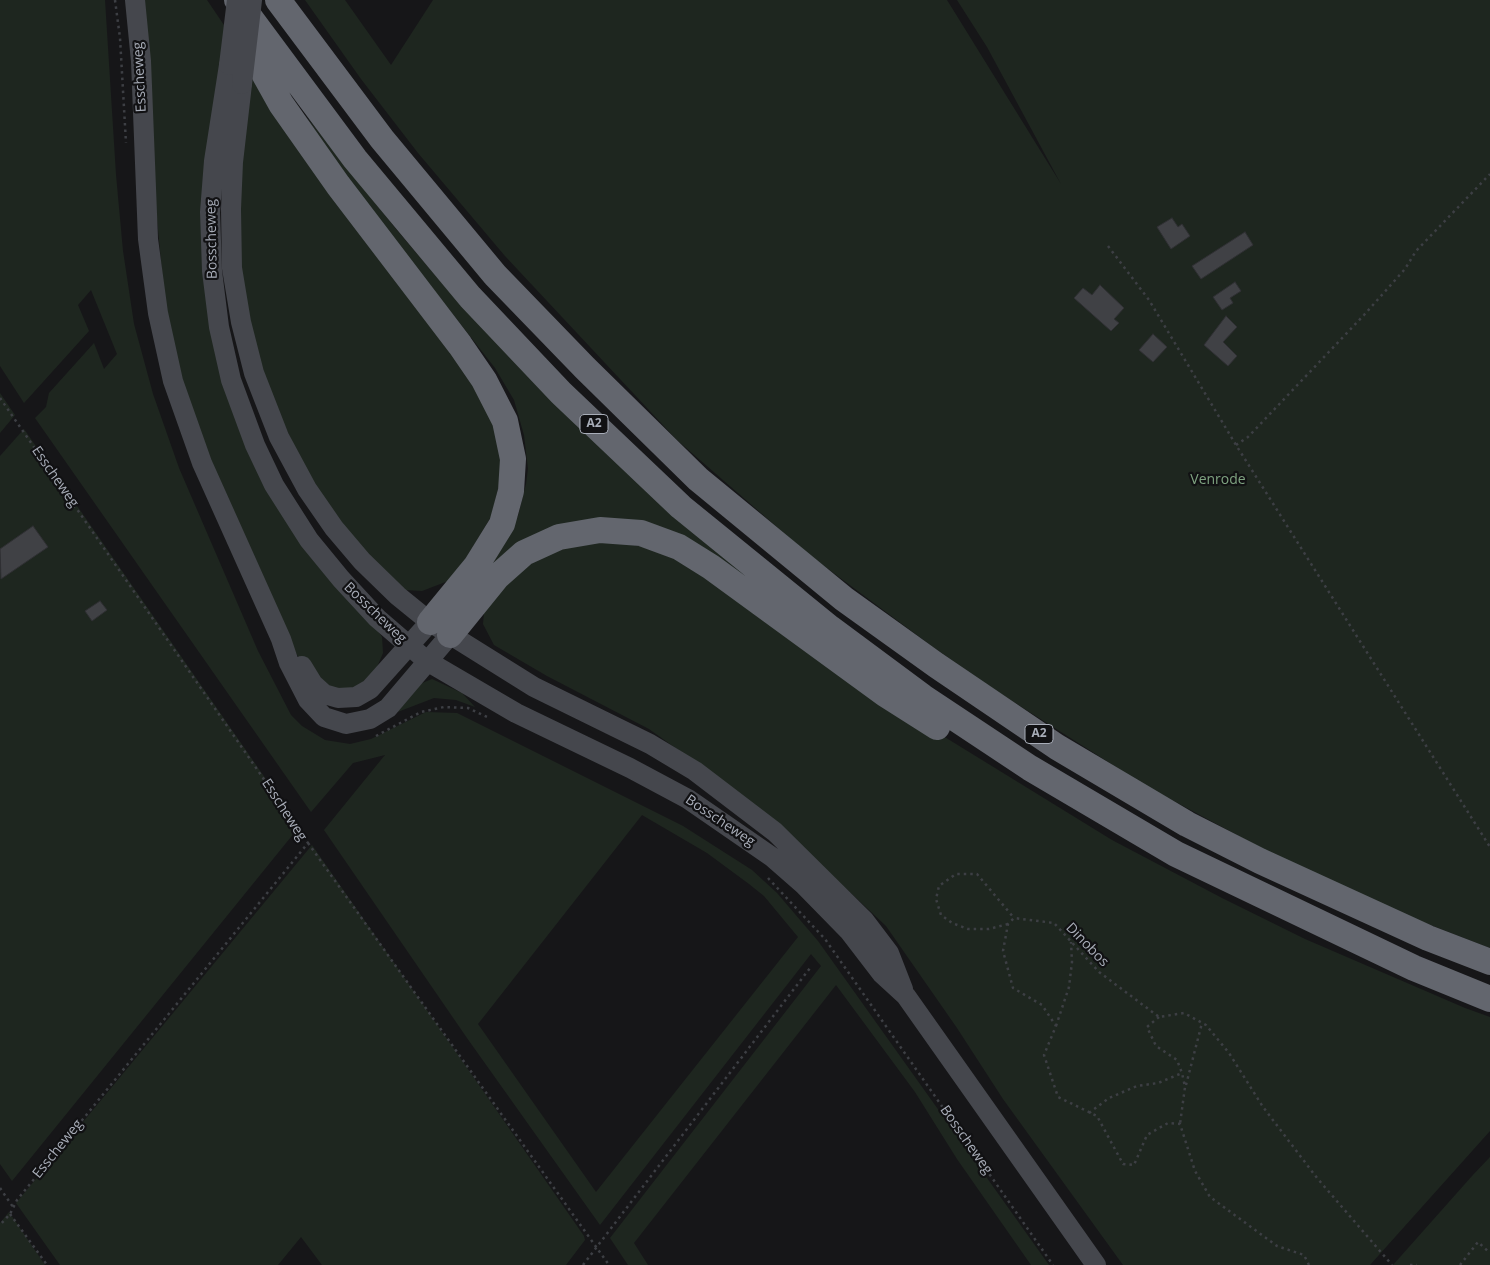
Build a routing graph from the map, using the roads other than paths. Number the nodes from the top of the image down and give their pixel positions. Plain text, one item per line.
1 (135, 0) edge
2 (223, 0) edge
3 (237, 0) edge
4 (252, 0) edge
5 (278, 0) edge
6 (290, 0) edge
7 (314, 50) junction
8 (440, 628) junction
9 (282, 639) junction
10 (409, 646) junction
11 (427, 661) junction
12 (1030, 768) junction
13 (1490, 962) edge
14 (906, 996) junction
15 (1490, 999) edge
16 (1096, 1265) edge

1 - 9 main road, Esscheweg
2 - 8 highway
3 - 10 main road, Bosscheweg, bridge
3 - 12 highway, A2
4 - 8 main road, Bosscheweg, bridge
5 - 7 highway, A2
6 - 7 highway, A2
7 - 13 highway, A2
8 - 10 main road, Esscheweg
8 - 11 main road, Esscheweg
8 - 12 highway, A2
8 - 14 main road, Bosscheweg
9 - 10 main road, Esscheweg
9 - 11 main road, Esscheweg
10 - 11 main road, Bosscheweg
11 - 14 main road, Bosscheweg
12 - 15 highway, A2
14 - 16 main road, Bosscheweg

